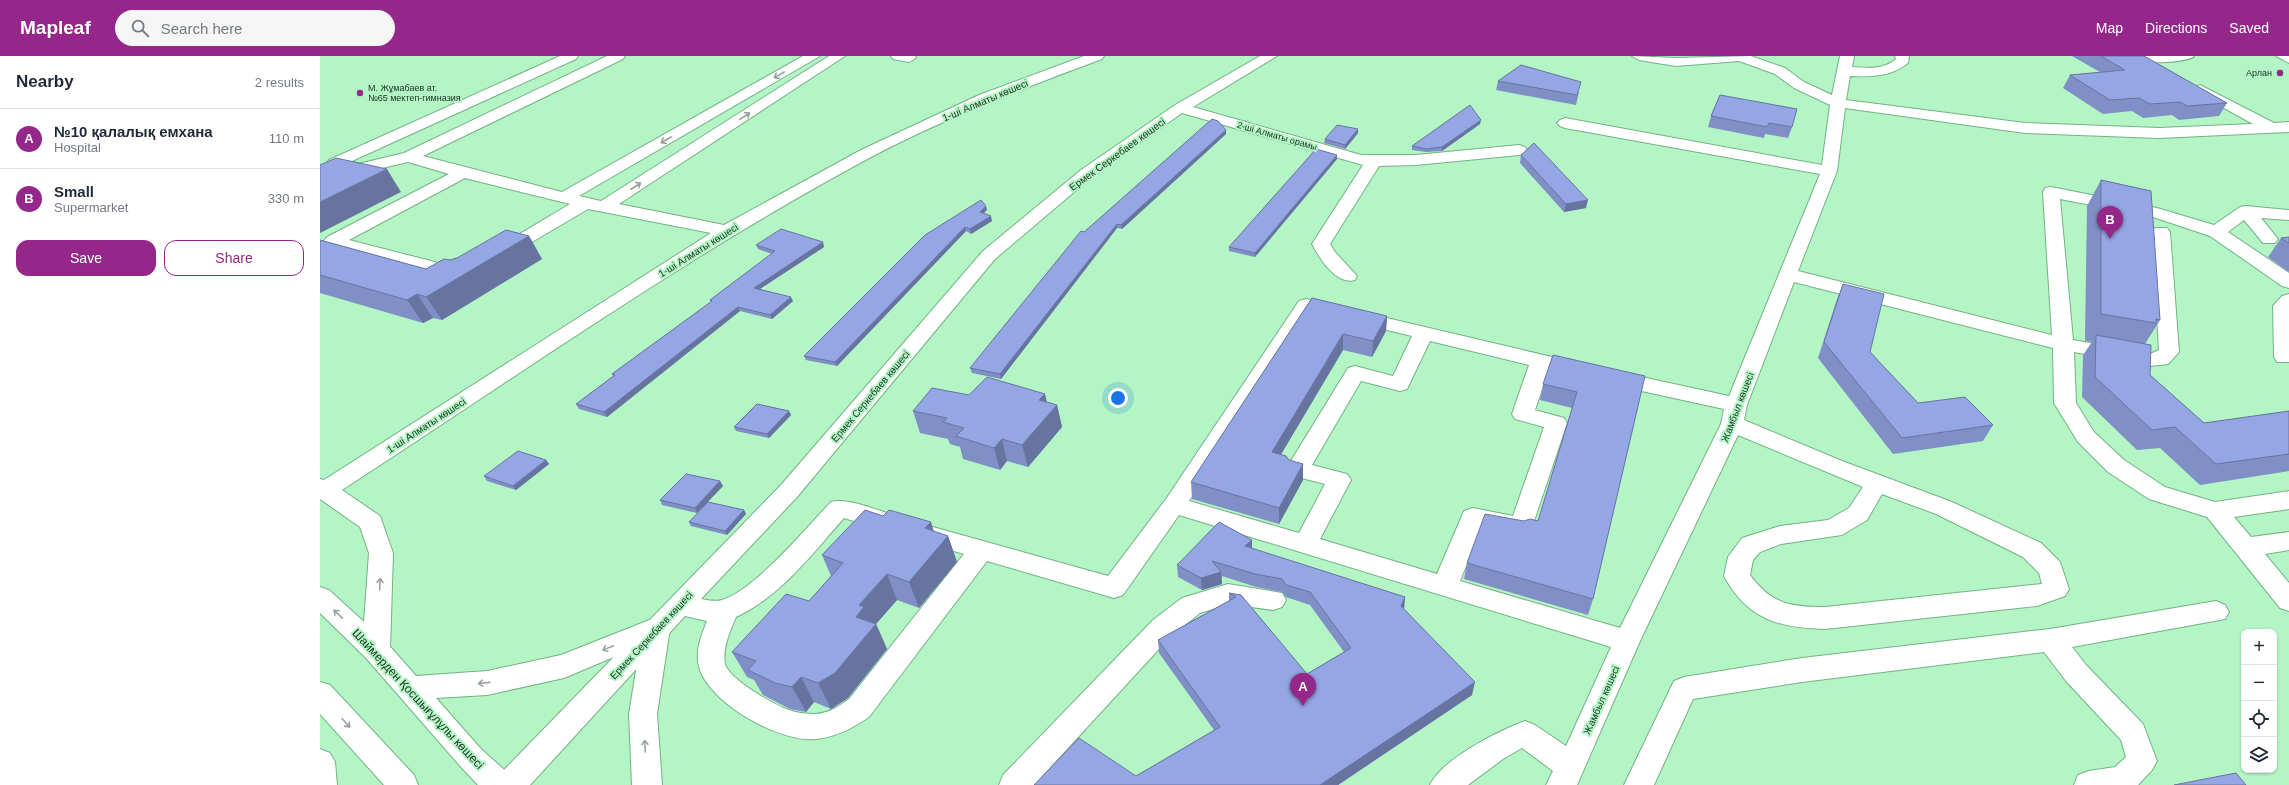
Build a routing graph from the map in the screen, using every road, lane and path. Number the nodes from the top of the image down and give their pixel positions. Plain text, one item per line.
1 (571, 56) edge
2 (618, 56) edge
3 (813, 56) edge
4 (838, 56) edge
5 (1097, 56) edge
6 (1270, 56) edge
7 (1639, 56) edge
8 (1902, 56) edge
9 (2187, 56) edge
10 (2283, 56) edge
11 (1717, 57) edge
12 (2143, 58) edge
13 (2289, 59) edge
14 (1846, 64) edge
15 (2166, 70) edge
16 (2186, 81) edge
17 (1838, 103) junction
18 (1180, 108) junction
19 (1565, 123) dead end
20 (2289, 128) edge
21 (2273, 129) junction
22 (2289, 138) edge
23 (1519, 150) dead end
24 (409, 157) junction
25 (327, 161) edge
26 (1374, 161) junction
27 (360, 168) junction
28 (1829, 171) junction
29 (463, 173) junction
30 (320, 187) edge
31 (566, 197) junction
32 (585, 202) junction
33 (603, 206) junction
34 (2246, 211) junction
35 (2289, 215) edge
36 (727, 231) junction
37 (2161, 232) dead end
38 (2216, 232) junction
39 (2269, 239) dead end
40 (1790, 275) junction
41 (1348, 276) dead end
42 (2289, 282) edge
43 (2289, 300) edge
44 (1424, 333) junction
45 (2063, 344) junction
46 (2284, 357) dead end
47 (1541, 361) junction
48 (1734, 415) junction
49 (1877, 483) junction
50 (322, 489) edge
51 (2289, 500) edge
52 (1174, 505) junction
53 (2215, 511) junction
54 (2289, 541) edge
55 (1306, 544) junction
56 (2246, 547) junction
57 (981, 551) junction
58 (1445, 585) junction
59 (320, 597) edge
60 (1273, 600) dead end
61 (2289, 601) edge
62 (679, 605) junction
63 (724, 610) junction
64 (2216, 612) dead end
65 (657, 628) junction
66 (2050, 640) junction
67 (1627, 641) junction
68 (376, 650) junction
69 (409, 688) junction
70 (320, 694) edge
71 (320, 762) edge
72 (1566, 776) edge
73 (322, 785) edge
74 (402, 785) edge
75 (499, 785) edge
76 (510, 785) edge
77 (647, 785) edge
78 (1014, 785) edge
79 (1445, 785) edge
80 (1639, 785) edge
81 (2090, 785) edge

1 - 25 street
2 - 24 street
3 -> 31 street
33 -> 4 street
5 - 36 street, 1-ші Алматы көшесі
6 - 18 street, Ермек Серкебаев көшесі
7 - 11 street
8 - 14 street
9 - 12 street
10 - 13 street
11 - 17 street
12 - 15 street
14 - 17 street, Жамбыл көшесі
16 - 21 street
17 - 21 street
17 - 28 street, Жамбыл көшесі
18 - 26 street, 2-ші Алматы орамы
18 - 62 street, Ермек Серкебаев көшесі
19 - 28 street
20 - 21 street
21 - 22 street
23 - 26 street, 2-ші Алматы орамы
24 - 27 street
24 - 29 street
25 - 27 street
26 - 41 street
27 - 30 street
28 - 40 street, Жамбыл көшесі
29 - 31 street
29 - 32 street
31 - 32 street
32 - 33 street
33 - 36 street
34 - 35 street
34 - 38 street
34 - 39 street
36 - 50 street, 1-ші Алматы көшесі
37 - 45 street
38 - 42 street
38 - 45 street
40 - 45 street
40 - 48 street, Жамбыл көшесі
43 - 46 street
44 - 47 street
44 - 52 street
44 - 55 street
45 - 53 street
47 - 48 street
47 - 58 street
48 - 49 street
48 - 67 street, Жамбыл көшесі
49 - 49 street
68 -> 50 street
51 - 53 street
52 - 55 street
52 - 57 street
53 - 56 street
54 - 56 street
55 - 58 street
56 - 61 street
57 - 63 street
57 - 63 street
58 - 67 street
68 -> 59 street, Шаймерден Қосшығұлұлы көшесі
60 - 78 street
62 - 63 street
62 - 65 street, Ермек Серкебаев көшесі
64 - 66 street
65 -> 69 street
65 - 76 street, Ермек Серкебаев көшесі
77 -> 65 street
66 - 80 street
66 - 81 street
67 - 72 street, Жамбыл көшесі
68 - 69 street, Шаймерден Қосшығұлұлы көшесі
69 - 75 street, Шаймерден Қосшығұлұлы көшесі
70 -> 74 street
71 - 73 street
72 - 79 street

